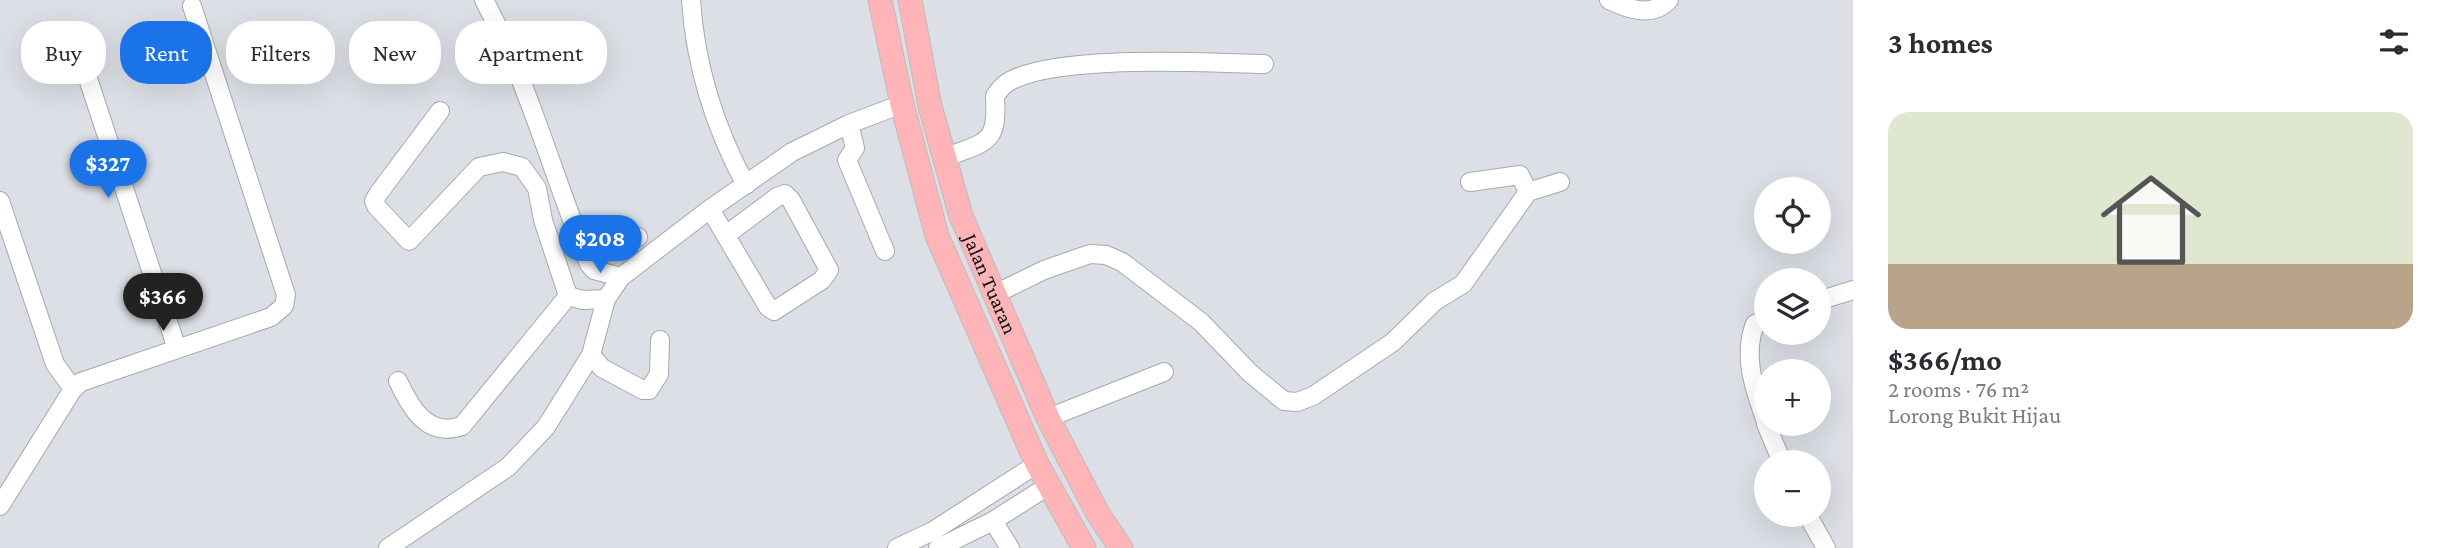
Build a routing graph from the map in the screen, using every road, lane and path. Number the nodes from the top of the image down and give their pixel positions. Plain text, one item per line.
1 (484, 0) edge
2 (691, 0) edge
3 (880, 0) edge
4 (894, 0) edge
5 (910, 0) edge
6 (1609, 0) edge
7 (1669, 0) edge
8 (192, 6) dead end
9 (1264, 64) dead end
10 (90, 84) edge
11 (902, 104) junction
12 (440, 111) dead end
13 (849, 124) junction
14 (943, 159) junction
15 (918, 169) junction
16 (1560, 181) dead end
17 (1470, 182) dead end
18 (746, 184) junction
19 (1528, 192) junction
20 (0, 201) edge
21 (710, 209) junction
22 (726, 235) junction
23 (638, 237) dead end
24 (884, 251) dead end
25 (584, 254) junction
26 (621, 277) junction
27 (1853, 290) edge
28 (993, 295) junction
29 (568, 296) junction
30 (1831, 297) edge
31 (606, 299) junction
32 (1754, 327) edge
33 (660, 340) dead end
34 (177, 348) junction
35 (591, 355) junction
36 (1164, 372) dead end
37 (398, 381) dead end
38 (1754, 386) edge
39 (73, 389) junction
40 (1048, 418) junction
41 (1037, 464) junction
42 (1048, 486) junction
43 (0, 506) edge
44 (993, 521) junction
45 (1814, 527) edge
46 (948, 546) edge
47 (388, 548) edge
48 (897, 548) edge
49 (1010, 548) edge
50 (1084, 548) edge
51 (1121, 548) edge
52 (1826, 548) edge

1 - 25 street
2 - 18 street
3 - 11 main road, Jalan Tuaran
4 - 15 main road
5 - 14 main road, Jalan Tuaran
6 - 7 street
8 - 34 street
9 - 14 street
10 - 34 street
11 - 13 street
11 - 15 main road, Jalan Tuaran
12 - 29 street
13 - 18 street
13 - 24 street
14 - 28 main road, Jalan Tuaran
15 - 41 main road, Jalan Tuaran
16 - 19 street
17 - 19 street
18 - 21 street
19 - 28 street
20 - 39 street
21 - 22 street
21 - 26 street
22 - 22 street
23 - 25 street
25 - 26 street
26 - 31 street
27 - 30 street
28 - 40 main road, Jalan Tuaran
29 - 31 street
29 - 37 street
31 - 35 street
32 - 38 street
33 - 35 street
34 - 39 street
35 - 47 street
36 - 40 street
39 - 43 street
40 - 51 main road, Jalan Tuaran
41 - 42 main road, Jalan Tuaran
41 - 48 street
42 - 44 street
42 - 50 main road, Jalan Tuaran
44 - 46 street
44 - 49 street
45 - 52 street

